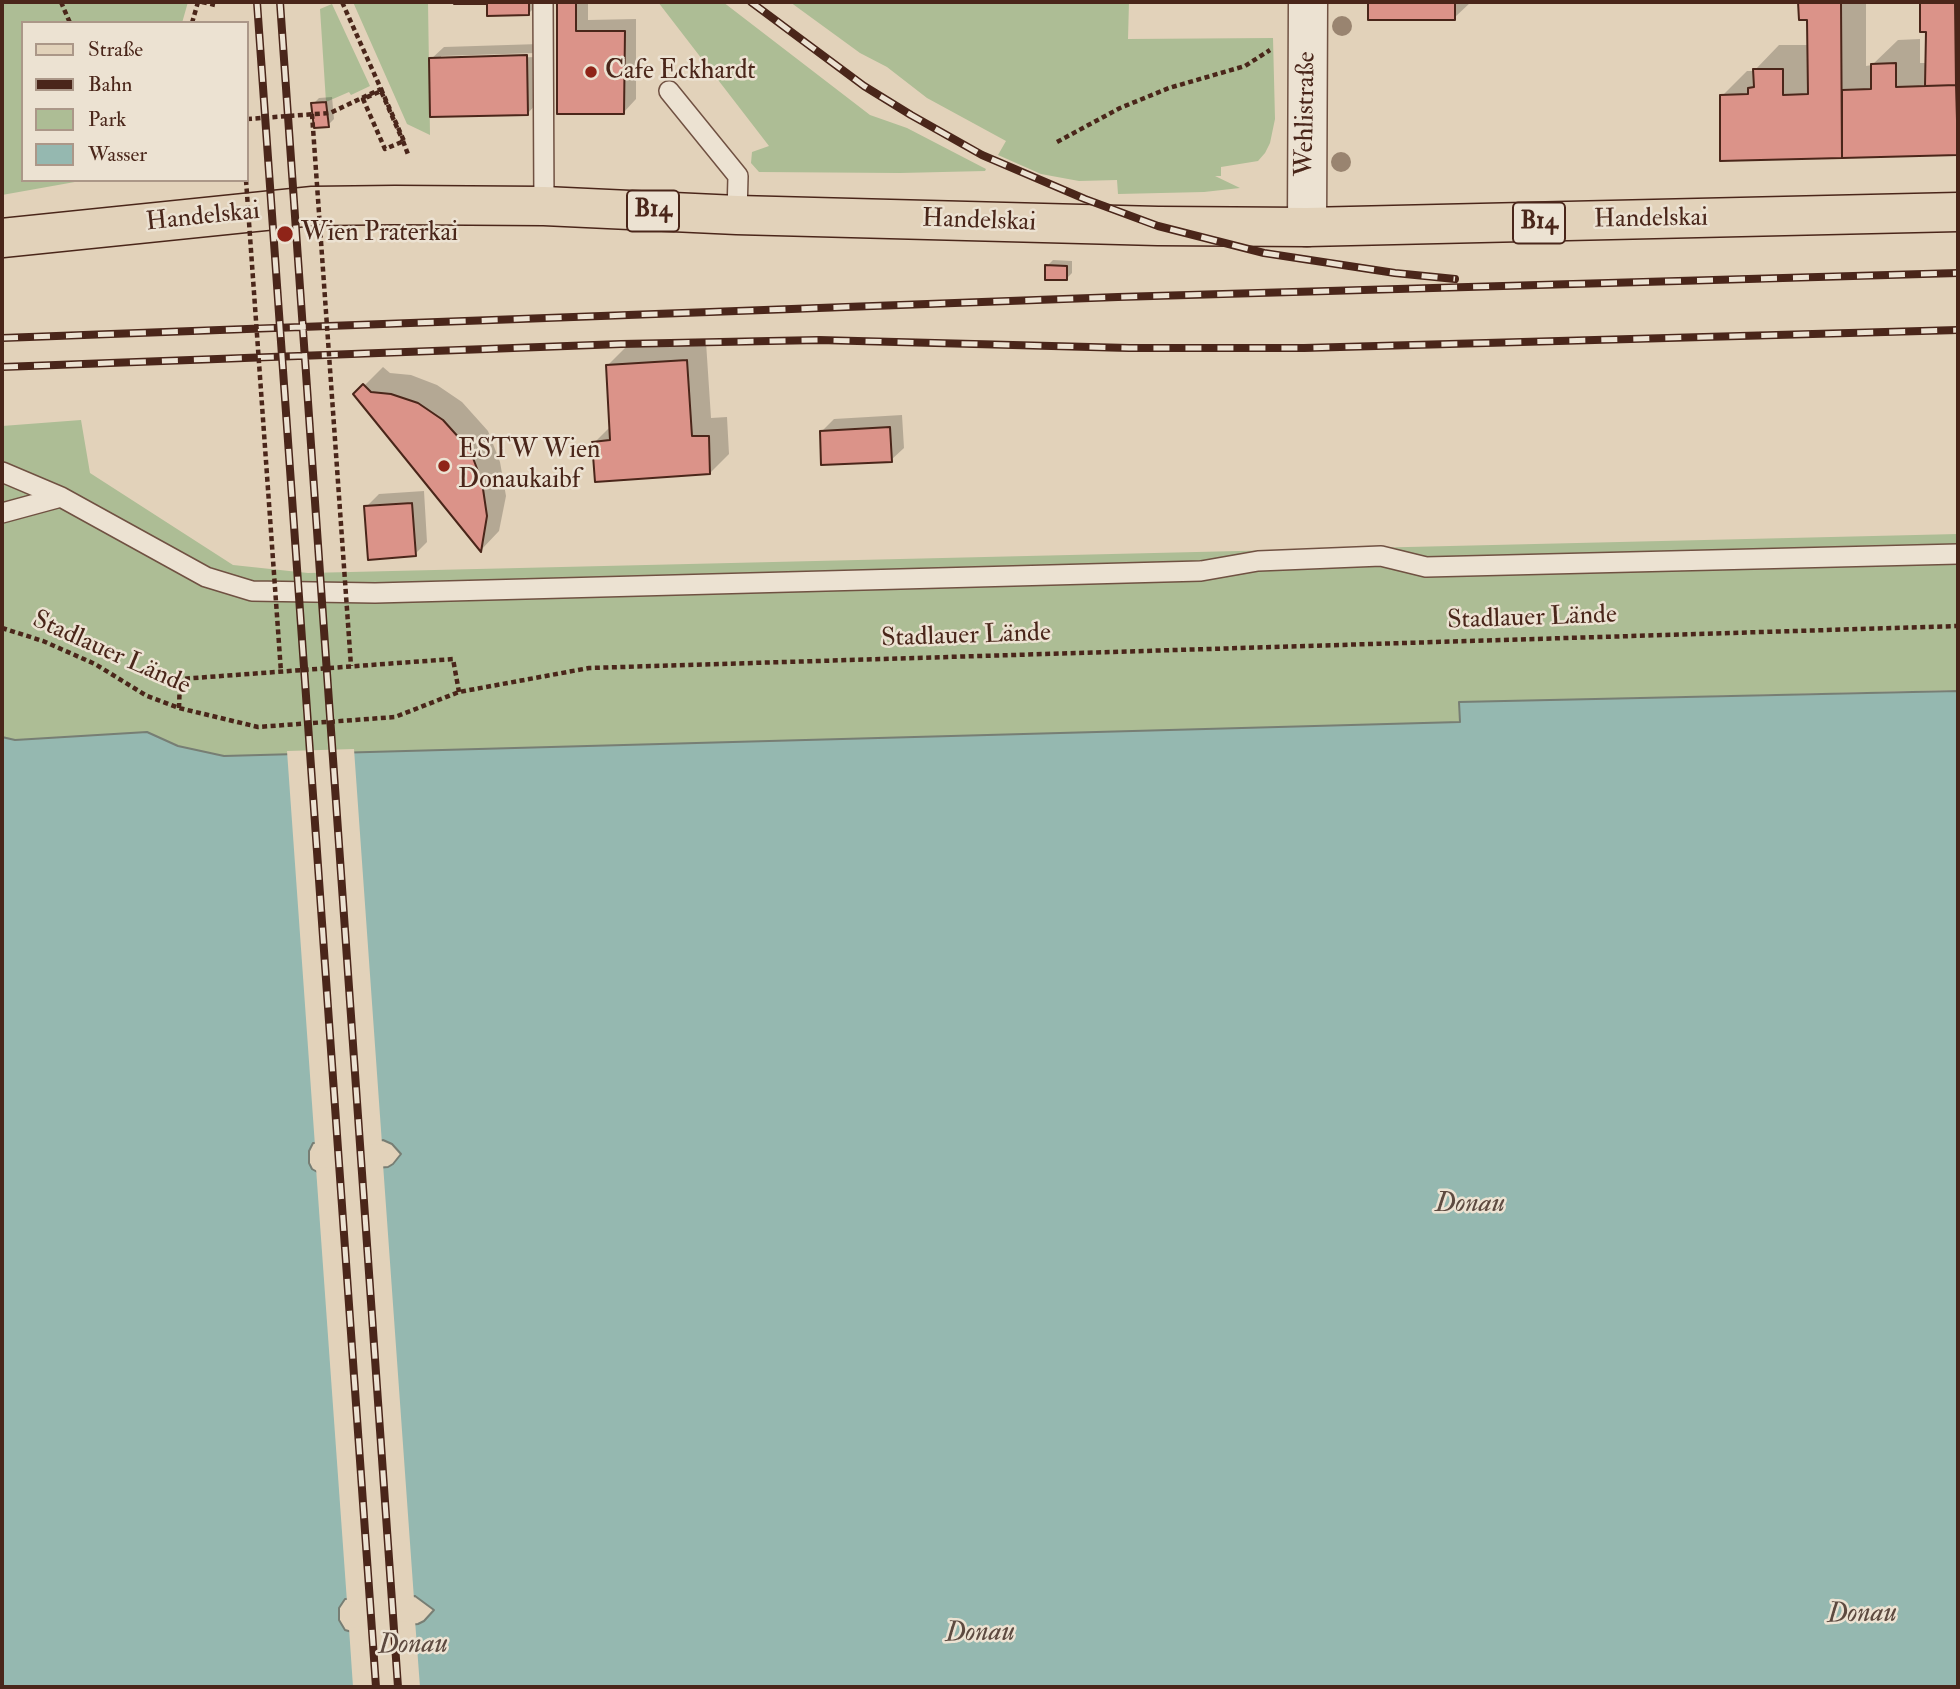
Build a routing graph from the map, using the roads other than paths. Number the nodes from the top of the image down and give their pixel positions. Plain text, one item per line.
1 (542, 2) edge
2 (1308, 2) edge
3 (670, 91) dead end
4 (544, 206) junction
5 (1958, 212) edge
6 (737, 215) junction
7 (1307, 227) junction
8 (2, 238) edge
9 (2, 472) edge
10 (61, 496) junction
11 (2, 513) edge
12 (1958, 554) edge

1 - 4 lane
2 - 7 street, Wehlistraße
3 - 6 lane
4 - 6 main road, Handelskai / B14
4 - 8 main road, Handelskai / B14
5 - 7 main road, Handelskai / B14
6 - 7 main road, Handelskai / B14
9 - 10 lane
10 - 11 lane
10 - 12 lane

